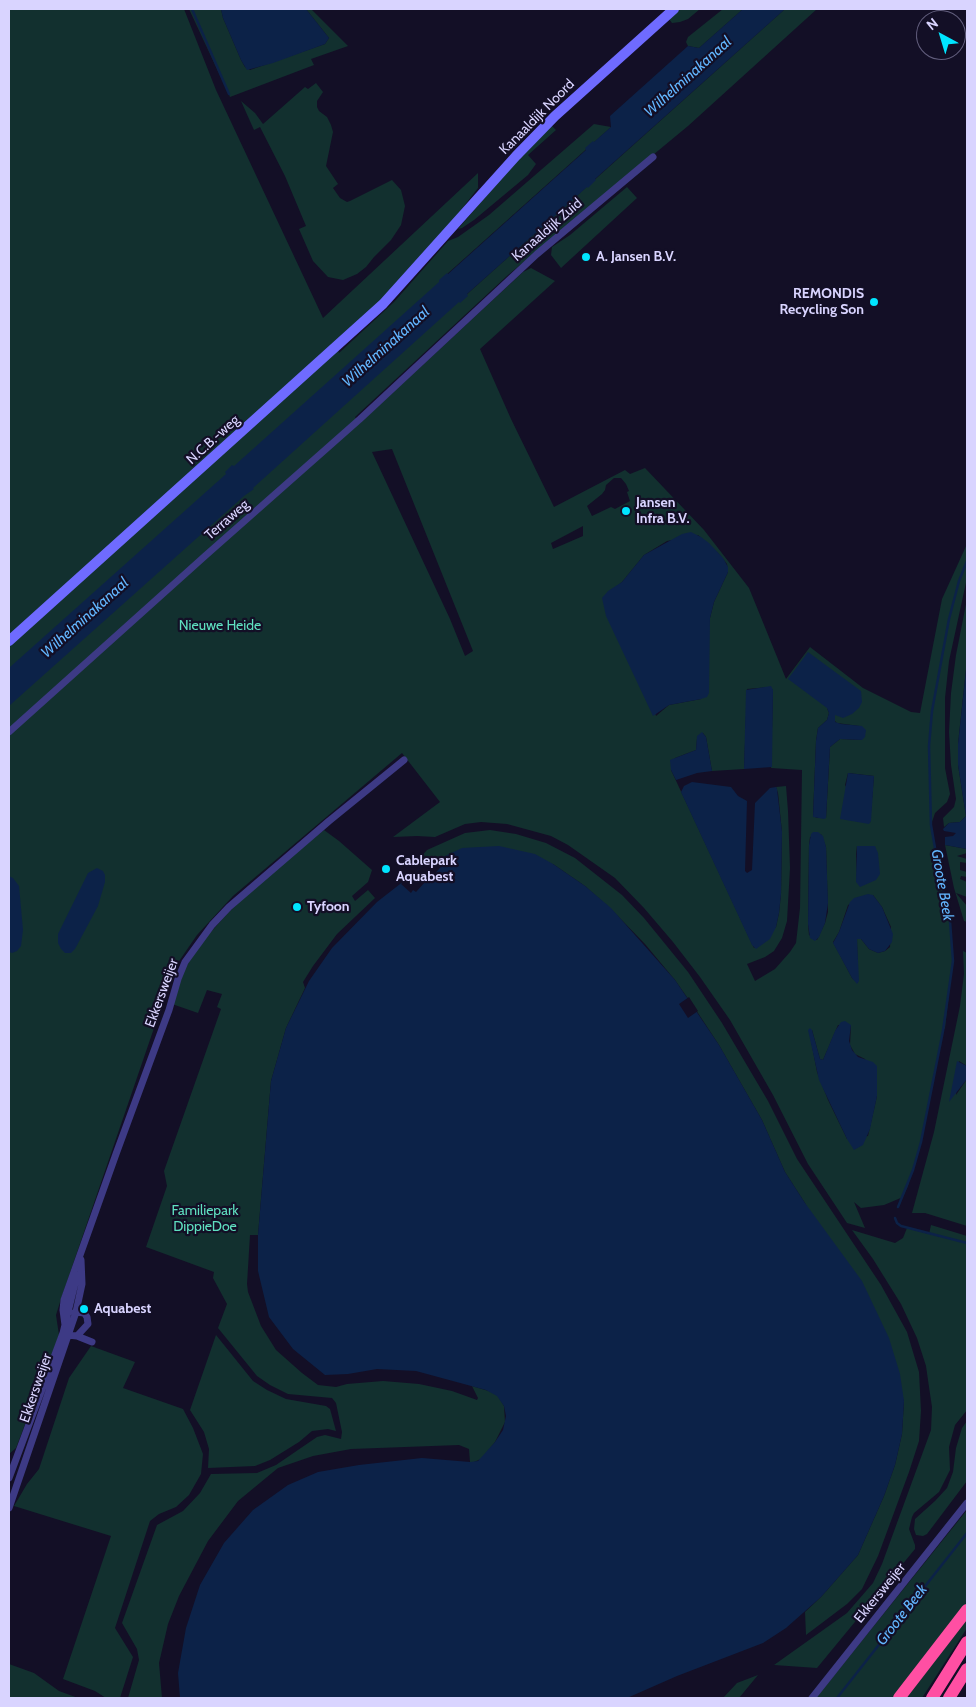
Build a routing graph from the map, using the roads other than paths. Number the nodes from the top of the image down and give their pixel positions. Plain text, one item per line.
1 (674, 9) edge
2 (653, 157) dead end
3 (430, 254) joint
4 (461, 326) joint
5 (9, 640) edge
6 (9, 732) edge
7 (404, 760) dead end
8 (80, 1258) junction
9 (76, 1312) junction
10 (67, 1316) junction
11 (65, 1325) junction
12 (68, 1335) junction
13 (77, 1336) junction
14 (92, 1342) dead end
15 (9, 1478) edge
16 (967, 1504) edge
17 (9, 1508) edge
18 (967, 1610) edge
19 (967, 1642) edge
20 (967, 1669) edge
21 (812, 1698) edge
22 (899, 1698) edge
23 (932, 1698) edge
24 (950, 1698) edge

1 - 3 street, Kanaaldijk Noord
2 - 4 street, Kanaaldijk Zuid
3 - 5 street, N.C.B.-weg
4 - 6 street, Terraweg
7 - 8 street, Ekkersweijer
8 - 9 street, Ekkersweijer
8 - 10 street, Ekkersweijer
8 - 11 street, Ekkersweijer
9 - 10 street
9 - 12 street, Ekkersweijer
9 - 13 street
10 - 11 street, Ekkersweijer
11 - 15 street, Ekkersweijer
12 - 13 street
12 - 17 street, Ekkersweijer
13 - 14 street
16 - 21 street, Ekkersweijer
18 - 22 highway
19 - 23 highway
20 - 24 highway

